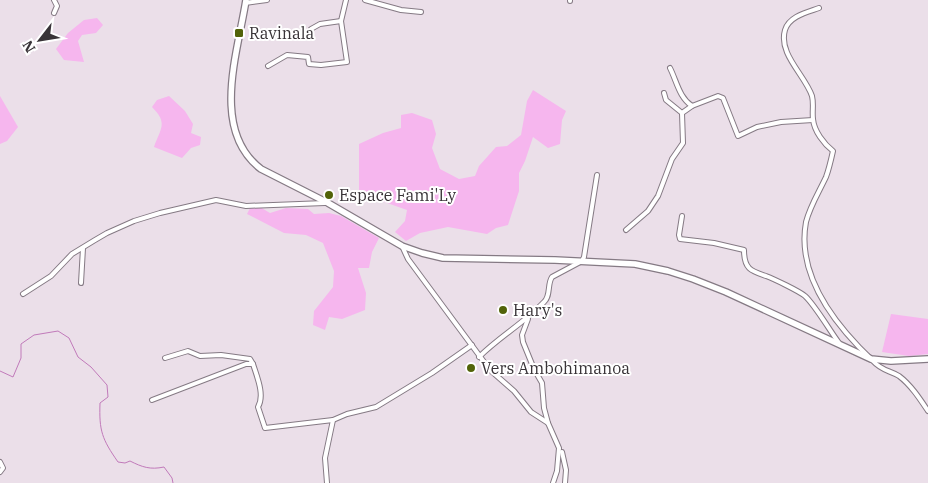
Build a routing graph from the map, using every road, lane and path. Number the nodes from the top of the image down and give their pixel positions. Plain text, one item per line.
1 (54, 0) edge
2 (267, 0) edge
3 (346, 0) edge
4 (365, 0) edge
5 (245, 2) edge
6 (819, 8) dead end
7 (421, 12) dead end
8 (54, 13) dead end
9 (341, 21) junction
10 (311, 28) dead end
11 (268, 66) dead end
12 (670, 68) dead end
13 (664, 93) dead end
14 (692, 106) junction
15 (682, 113) junction
16 (813, 120) junction
17 (597, 175) dead end
18 (328, 203) junction
19 (682, 216) dead end
20 (626, 230) dead end
21 (402, 246) junction
22 (83, 248) junction
23 (582, 261) junction
24 (81, 283) dead end
25 (23, 294) dead end
26 (529, 316) junction
27 (472, 345) junction
28 (840, 345) junction
29 (479, 357) junction
30 (165, 358) dead end
31 (871, 359) junction
32 (928, 359) edge
33 (253, 364) junction
34 (152, 400) dead end
35 (928, 412) edge
36 (333, 420) junction
37 (548, 423) junction
38 (562, 452) dead end
39 (0, 462) edge
40 (0, 472) edge
41 (327, 483) edge
42 (553, 483) edge
43 (565, 483) edge

1 - 8 street
2 - 5 street
3 - 9 street
4 - 7 street
5 - 18 main road
6 - 16 street
9 - 10 street
9 - 11 street
12 - 14 street
13 - 15 street
14 - 15 street
14 - 16 street
15 - 20 street
16 - 31 street
17 - 23 street
18 - 21 main road
18 - 22 street
19 - 28 street
21 - 23 main road
21 - 27 street
22 - 24 street
22 - 25 street
23 - 26 street
23 - 28 main road
26 - 29 street
26 - 37 street
27 - 29 street
27 - 36 street
28 - 31 main road
29 - 37 street
30 - 33 street
31 - 32 main road
31 - 35 street
33 - 34 street
33 - 36 street
36 - 41 street
37 - 42 street
38 - 43 street
39 - 40 street

